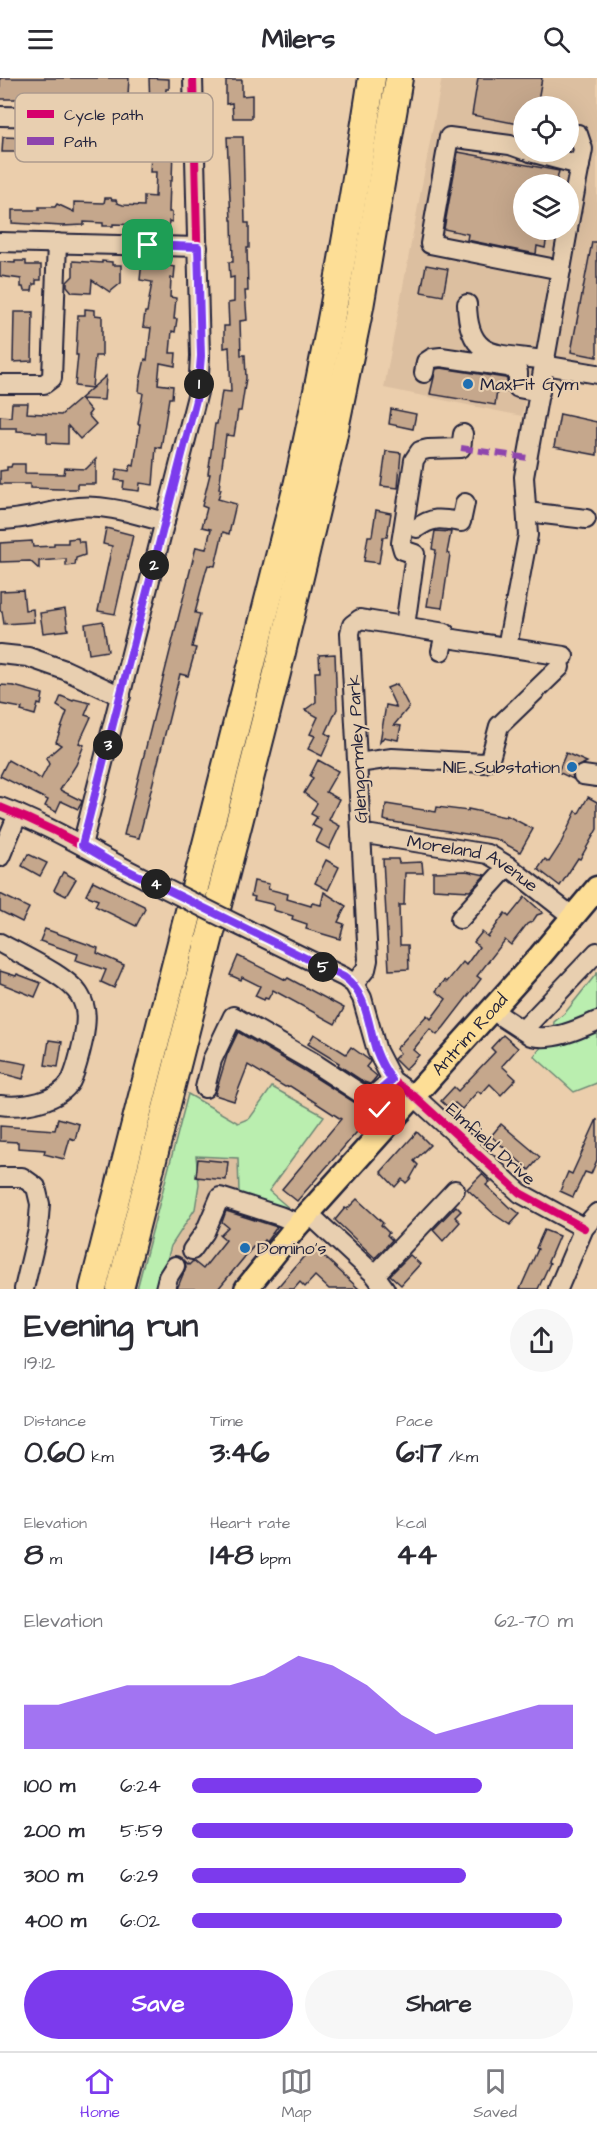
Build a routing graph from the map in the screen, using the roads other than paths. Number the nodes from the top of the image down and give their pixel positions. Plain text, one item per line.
1 (193, 78) edge
2 (372, 78) edge
3 (399, 78) edge
4 (193, 93) edge
5 (0, 117) edge
6 (15, 117) edge
7 (579, 137) edge
8 (513, 146) edge
9 (581, 160) joint
10 (195, 162) edge
11 (578, 174) edge
12 (566, 240) edge
13 (0, 242) edge
14 (57, 243) junction
15 (198, 247) junction
16 (561, 270) junction
17 (467, 304) dead end
18 (545, 363) junction
19 (424, 373) dead end
20 (597, 374) edge
21 (0, 384) edge
22 (540, 392) junction
23 (463, 434) dead end
24 (465, 503) dead end
25 (527, 512) junction
26 (586, 519) dead end
27 (0, 520) edge
28 (165, 522) junction
29 (411, 524) junction
30 (405, 626) junction
31 (507, 647) junction
32 (0, 654) edge
33 (121, 696) junction
34 (358, 763) junction
35 (0, 807) edge
36 (18, 814) junction
37 (362, 835) junction
38 (82, 845) junction
39 (0, 857) edge
40 (508, 866) junction
41 (597, 888) edge
42 (573, 917) junction
43 (460, 919) dead end
44 (0, 943) edge
45 (597, 952) edge
46 (354, 984) junction
47 (493, 1007) junction
48 (597, 1021) edge
49 (523, 1030) junction
50 (392, 1080) junction
51 (205, 1088) dead end
52 (370, 1095) junction
53 (413, 1095) junction
54 (0, 1105) edge
55 (384, 1128) junction
56 (0, 1178) edge
57 (454, 1190) dead end
58 (597, 1213) edge
59 (302, 1220) junction
60 (584, 1228) junction
61 (192, 1250) dead end
62 (176, 1266) dead end
63 (380, 1282) edge
64 (254, 1284) edge
65 (24, 1289) edge
66 (93, 1289) edge
67 (120, 1289) edge
68 (165, 1289) edge
69 (558, 1289) edge

1 - 4 street
2 - 66 highway
3 - 67 highway
5 - 6 street
7 - 9 street
8 - 16 street
9 - 11 street
10 - 15 street
12 - 16 street
13 - 14 street
14 - 15 street
14 - 21 street
15 - 28 street
16 - 18 street
17 - 18 street
18 - 20 street
18 - 22 street
19 - 22 street
22 - 25 street
23 - 29 street
24 - 29 street
25 - 26 street
25 - 31 street
27 - 28 street
28 - 33 street
29 - 30 street
30 - 31 street, Glengormley Park
30 - 34 street, Glengormley Park
31 - 34 street
32 - 33 street
33 - 38 street
34 - 37 street, Glengormley Park
35 - 36 street
36 - 38 street
36 - 39 street
37 - 40 street, Moreland Avenue
37 - 46 street, Glengormley Park
38 - 46 street, bridge
40 - 42 street, Moreland Avenue
40 - 43 street
41 - 42 main road, Antrim Road
42 - 47 main road, Antrim Road
44 - 54 street
45 - 49 street
46 - 50 street
47 - 49 street
47 - 53 main road, Antrim Road
48 - 49 street
50 - 52 street
50 - 53 street, Elmfield Drive
51 - 52 street
52 - 55 street
53 - 55 main road, Antrim Road
53 - 60 street, Elmfield Drive
55 - 59 main road, Antrim Road
56 - 65 street
57 - 63 street
58 - 60 street
59 - 61 street
59 - 63 street
59 - 64 main road, Antrim Road
60 - 69 street
62 - 68 street

